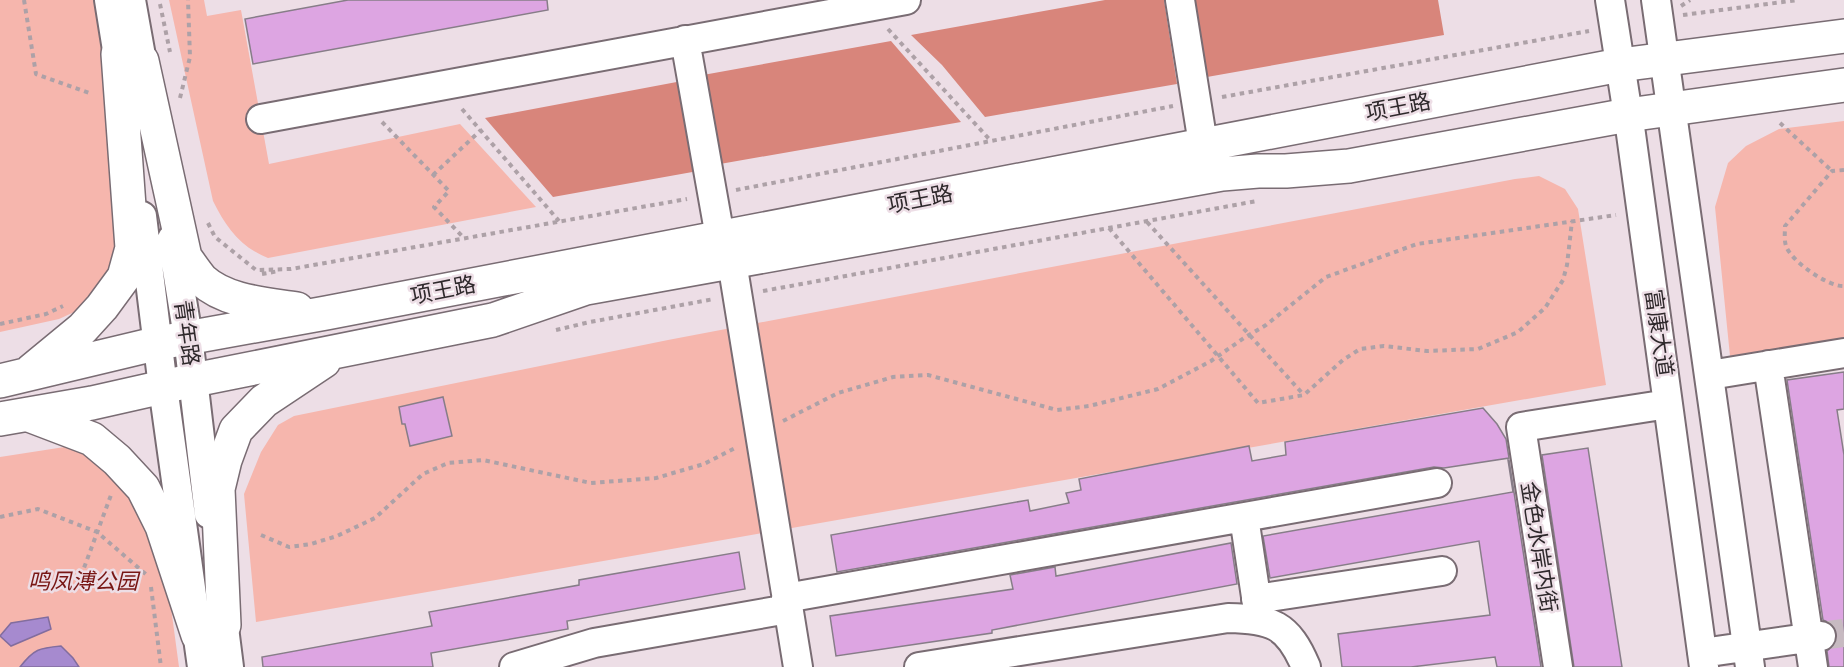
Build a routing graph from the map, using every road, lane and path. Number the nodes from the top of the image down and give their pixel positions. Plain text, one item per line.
1 (24, 0) edge
2 (109, 0) edge
3 (131, 0) edge
4 (159, 0) edge
5 (188, 0) edge
6 (906, 0) edge
7 (1180, 0) edge
8 (1798, 0) edge
9 (868, 7) junction
10 (1658, 9) edge
11 (1612, 13) edge
12 (1844, 36) edge
13 (686, 40) junction
14 (144, 56) junction
15 (1665, 59) junction
16 (1620, 65) junction
17 (442, 85) junction
18 (1844, 85) edge
19 (177, 90) dead end
20 (95, 95) dead end
21 (361, 100) junction
22 (1196, 101) junction
23 (1672, 108) junction
24 (1628, 114) junction
25 (1772, 115) dead end
26 (261, 119) dead end
27 (481, 130) junction
28 (992, 141) junction
29 (1203, 144) junction
30 (1844, 170) edge
31 (1832, 171) junction
32 (433, 175) junction
33 (713, 195) junction
34 (1262, 200) dead end
35 (1642, 211) junction
36 (204, 214) dead end
37 (1147, 221) junction
38 (1572, 221) junction
39 (560, 222) junction
40 (1109, 228) junction
41 (464, 238) junction
42 (726, 249) junction
43 (1844, 286) edge
44 (738, 295) junction
45 (67, 304) dead end
46 (326, 313) junction
47 (0, 324) edge
48 (546, 333) dead end
49 (1249, 335) junction
50 (174, 339) junction
51 (339, 351) junction
52 (1844, 353) edge
53 (1218, 356) junction
54 (1768, 365) junction
55 (1710, 375) junction
56 (12, 379) edge
57 (178, 384) junction
58 (1304, 395) junction
59 (1668, 404) junction
60 (13, 417) edge
61 (760, 436) junction
62 (1437, 483) dead end
63 (114, 488) dead end
64 (0, 517) edge
65 (1244, 517) junction
66 (98, 532) junction
67 (261, 534) dead end
68 (1442, 572) dead end
69 (81, 576) dead end
70 (787, 604) junction
71 (1257, 609) junction
72 (211, 630) junction
73 (1815, 637) junction
74 (594, 643) junction
75 (1749, 657) edge
76 (1703, 660) edge
77 (161, 667) edge
78 (202, 667) edge
79 (229, 667) edge
80 (514, 667) edge
81 (566, 667) edge
82 (798, 667) edge
83 (919, 667) edge
84 (1306, 667) edge
85 (1557, 667) edge
86 (1813, 667) edge

1 - 20 path
2 - 14 street, 青年路
3 - 14 street, 青年路
4 - 14 path
5 - 19 path
6 - 9 street
7 - 22 street
8 - 10 path
9 - 13 street
9 - 28 path
10 - 15 street, 富康大道
11 - 16 street, 富康大道
11 - 22 path
12 - 15 main road, 项王路
13 - 17 street
13 - 33 street
14 - 46 main road
14 - 50 street, 青年路
14 - 56 main road
15 - 16 main road, 项王路
15 - 23 street, 富康大道
16 - 24 street, 富康大道
16 - 29 main road, 项王路
17 - 21 street
17 - 27 path
18 - 23 main road, 项王路
21 - 26 street
21 - 32 path
22 - 28 path
22 - 29 street
23 - 24 main road, 项王路
23 - 55 street, 富康大道
24 - 35 street, 富康大道
24 - 42 main road, 项王路
25 - 31 path
27 - 32 path
27 - 39 path
28 - 33 path
29 - 42 main road, 项王路
30 - 31 path
31 - 43 path
32 - 41 path
33 - 39 path
33 - 42 street
34 - 37 path
35 - 38 path
35 - 59 street, 富康大道
36 - 41 path
37 - 40 path
37 - 49 path
38 - 49 path
38 - 58 path
39 - 41 path
40 - 44 path
40 - 53 path
42 - 44 street
42 - 46 main road, 项王路
42 - 51 main road, 项王路
44 - 48 path
44 - 61 street
45 - 47 path
46 - 50 main road, 项王路
49 - 53 path
49 - 58 path
50 - 56 main road, 项王路
50 - 57 street, 青年路
51 - 57 main road, 项王路
51 - 72 main road
52 - 54 street
53 - 58 path
53 - 61 path
54 - 55 street
54 - 73 street
55 - 75 street, 富康大道
57 - 60 main road, 项王路
57 - 72 street, 青年路
59 - 76 street, 富康大道
59 - 85 street, 金色水岸内街
60 - 72 main road
61 - 67 path
61 - 70 street
62 - 65 street
63 - 66 path
64 - 66 path
65 - 70 street
65 - 71 street
66 - 69 path
66 - 77 path
68 - 71 street
70 - 74 street
70 - 82 street
71 - 83 street
71 - 84 street
72 - 78 street, 青年路
72 - 79 street, 青年路
73 - 75 street
73 - 86 street
74 - 80 street
74 - 81 street
75 - 76 street

